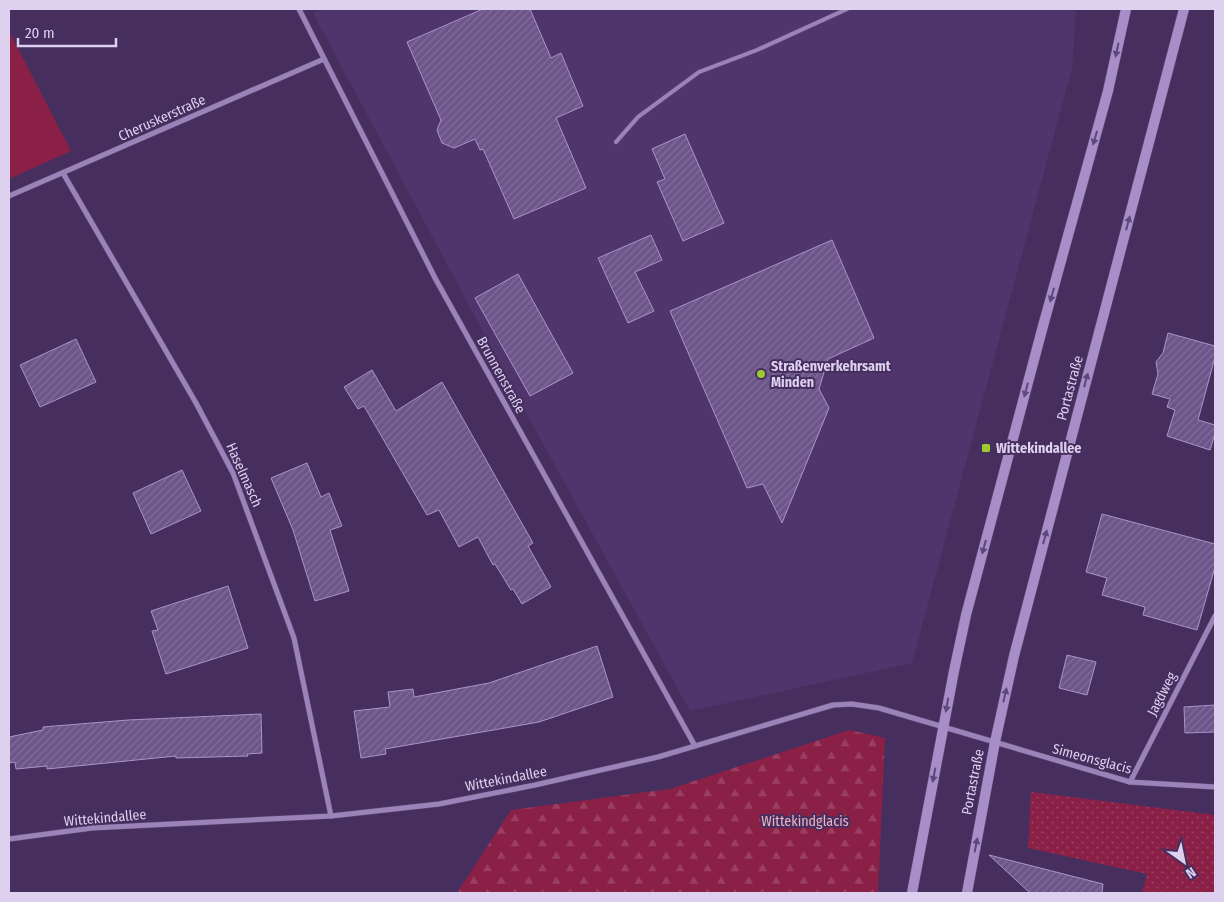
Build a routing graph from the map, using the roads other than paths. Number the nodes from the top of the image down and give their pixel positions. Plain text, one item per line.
1 (299, 9) edge
2 (847, 9) edge
3 (1126, 9) edge
4 (1184, 9) edge
5 (324, 59) junction
6 (616, 142) dead end
7 (63, 173) junction
8 (9, 196) edge
9 (1215, 616) edge
10 (943, 727) junction
11 (995, 742) junction
12 (695, 746) junction
13 (1130, 782) junction
14 (1215, 787) edge
15 (332, 816) junction
16 (9, 839) edge
17 (912, 893) edge
18 (967, 893) edge

1 - 5 street, Brunnenstraße
2 - 6 lane
3 -> 10 main road
11 -> 4 main road, Portastraße
5 - 7 street, Cheruskerstraße
5 - 12 street, Brunnenstraße
7 - 8 street, Cheruskerstraße
7 - 15 street, Haselmasch
9 - 13 street, Jagdweg
10 - 11 street, Wittekindallee
10 - 12 street, Wittekindallee
10 -> 17 main road
11 - 13 street, Simeonsglacis
18 -> 11 main road, Portastraße
12 - 15 street, Wittekindallee
13 - 14 street, Simeonsglacis
15 - 16 street, Wittekindallee

